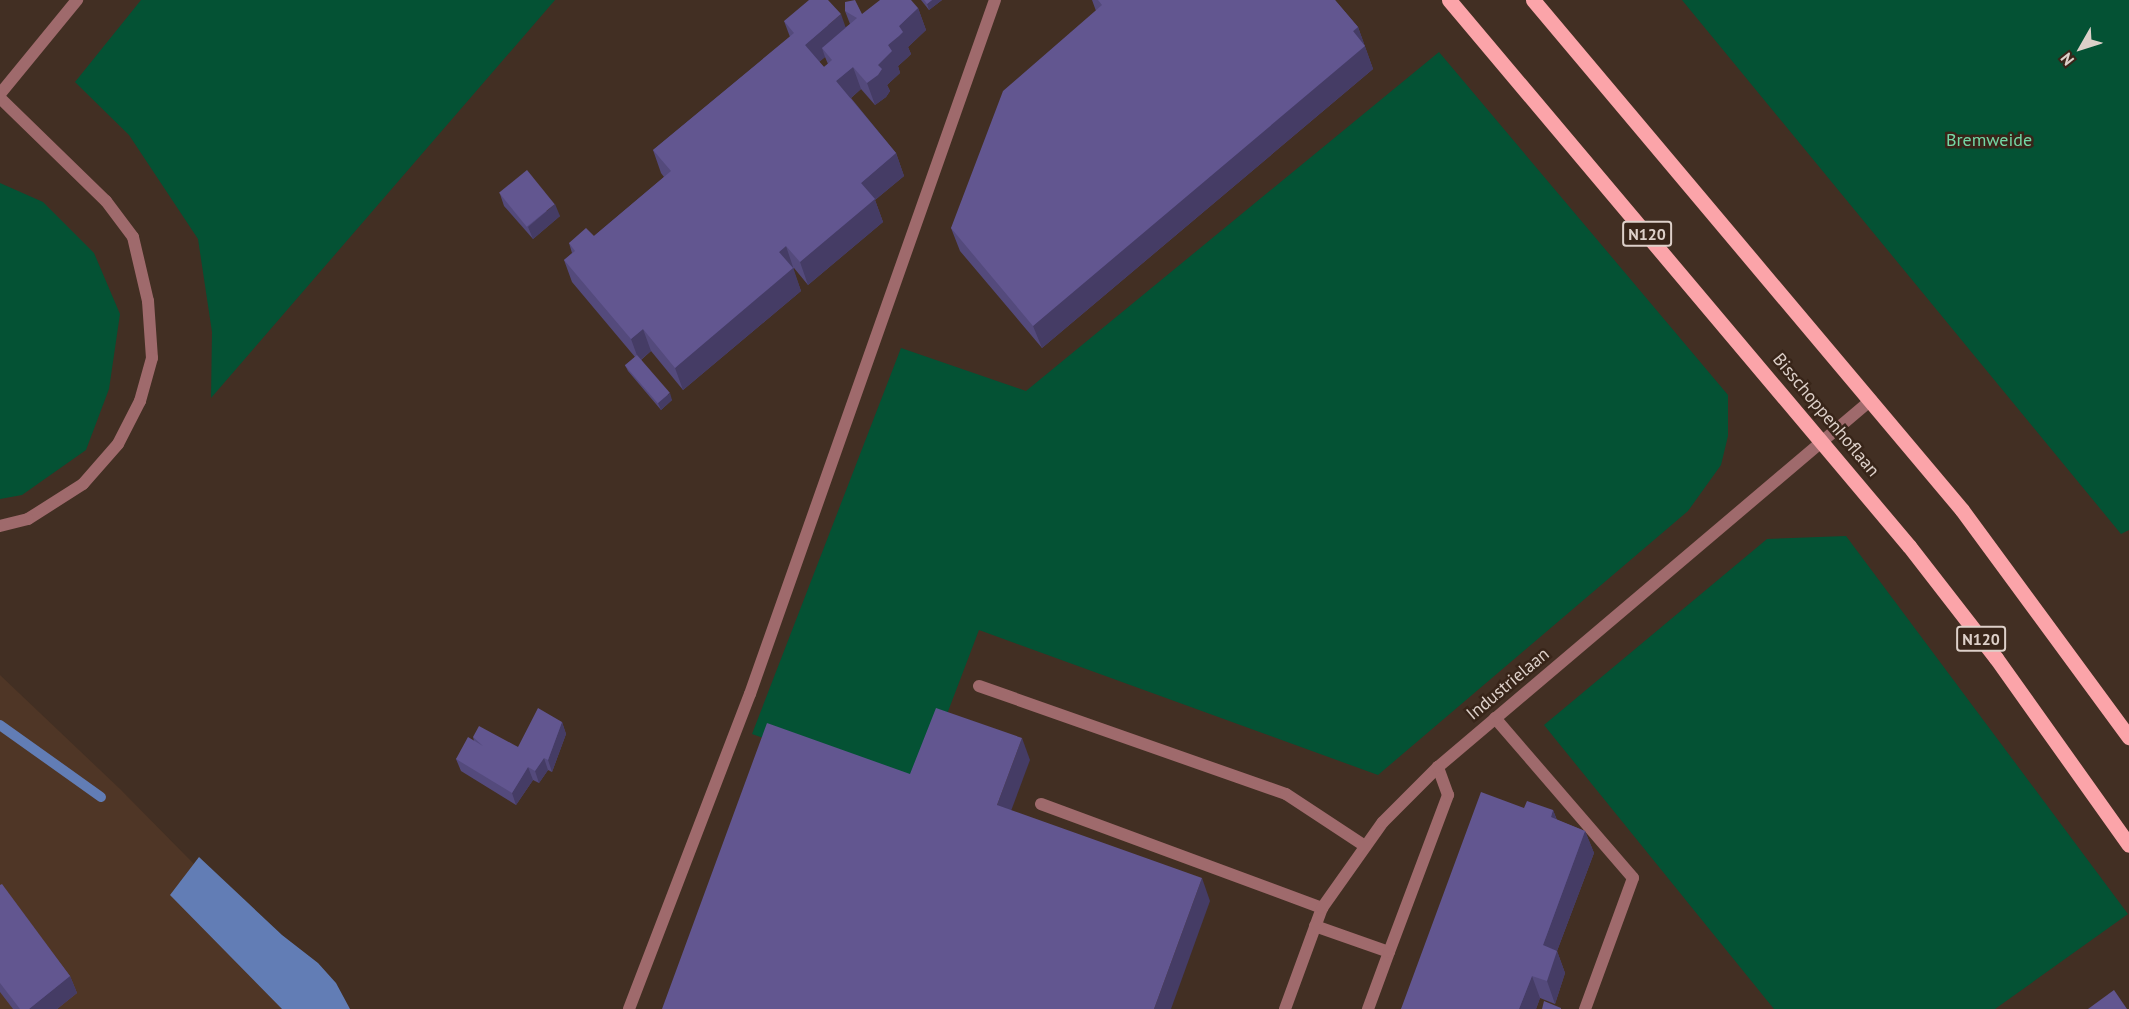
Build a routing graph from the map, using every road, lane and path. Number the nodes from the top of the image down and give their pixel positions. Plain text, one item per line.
1 (77, 0) edge
2 (995, 0) edge
3 (1449, 0) edge
4 (1533, 0) edge
5 (0, 96) edge
6 (1871, 400) junction
7 (1822, 441) junction
8 (0, 526) edge
9 (979, 686) dead end
10 (1496, 718) junction
11 (2129, 737) edge
12 (1438, 767) junction
13 (1041, 804) dead end
14 (2129, 845) edge
15 (1365, 846) junction
16 (1322, 908) junction
17 (1315, 926) junction
18 (1389, 952) junction
19 (629, 1009) edge
20 (1285, 1009) edge
21 (1368, 1009) edge
22 (1585, 1009) edge

1 - 5 street
2 - 19 street
3 - 7 main road, Bisschoppenhoflaan / N120
4 - 6 main road
5 - 8 street
6 - 7 street, Industrielaan
6 - 11 main road
7 - 10 street, Industrielaan
7 - 14 main road, Bisschoppenhoflaan / N120
9 - 15 street
10 - 12 street, Industrielaan
10 - 22 street
12 - 15 street, Industrielaan
12 - 18 street
13 - 16 street
15 - 16 street, Industrielaan
16 - 17 street, Industrielaan
17 - 18 street
17 - 20 street, Industrielaan
18 - 21 street

